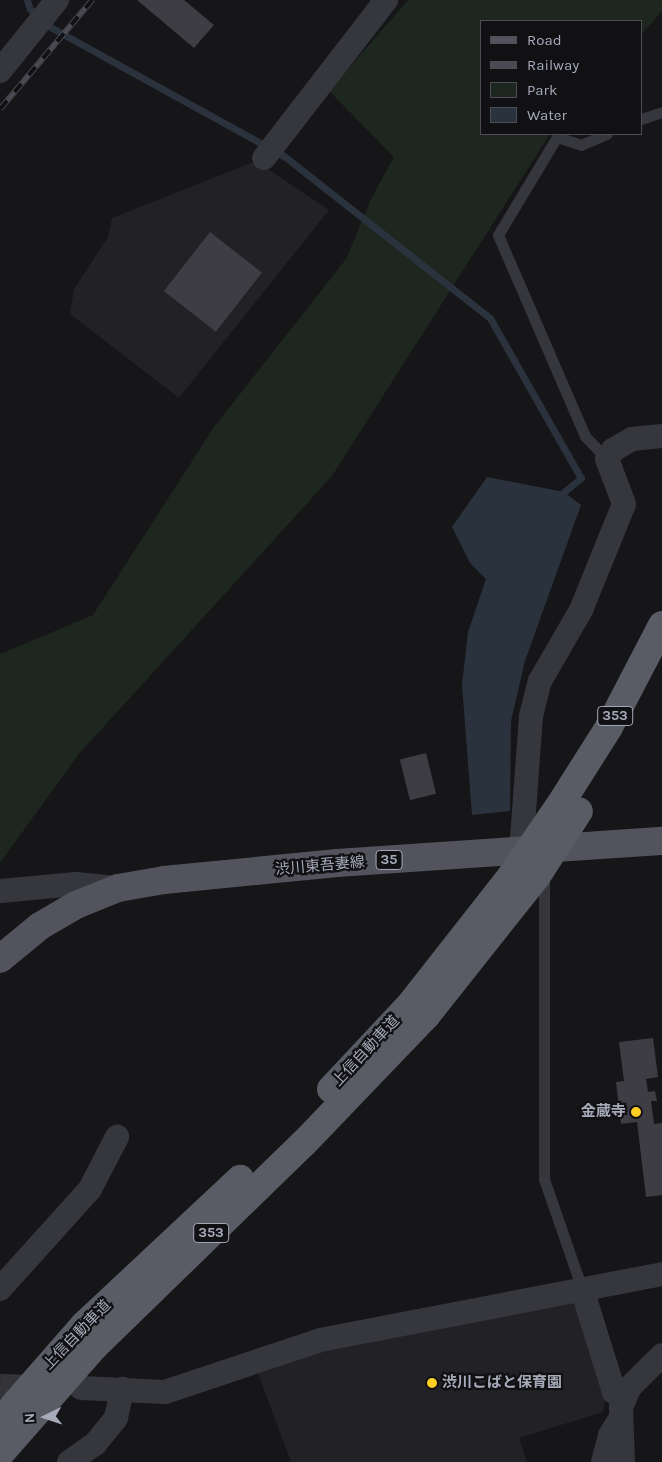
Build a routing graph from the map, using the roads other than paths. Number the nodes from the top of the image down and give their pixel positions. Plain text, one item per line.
1 (386, 0) edge
2 (54, 3) edge
3 (0, 70) edge
4 (662, 112) edge
5 (642, 120) edge
6 (606, 135) edge
7 (264, 158) dead end
8 (662, 436) edge
9 (606, 459) junction
10 (662, 625) edge
11 (662, 667) edge
12 (570, 807) junction
13 (662, 841) edge
14 (532, 852) junction
15 (118, 888) junction
16 (0, 891) edge
17 (0, 960) edge
18 (418, 1011) junction
19 (118, 1137) dead end
20 (662, 1274) edge
21 (0, 1289) edge
22 (582, 1289) junction
23 (662, 1355) edge
24 (81, 1388) dead end
25 (122, 1389) junction
26 (623, 1408) junction
27 (0, 1421) edge
28 (0, 1454) edge
29 (69, 1462) edge
30 (603, 1462) edge
31 (623, 1462) edge

1 - 7 street
2 - 3 street
4 - 5 lane
6 - 9 lane
8 - 9 street
9 - 14 street
10 - 12 highway, 上信自動車道 / 353
11 - 12 highway, 上信自動車道 / 353
12 - 18 highway, 上信自動車道 / 353, bridge
13 - 14 main road, 渋川東吾妻線 / 35
14 - 15 main road, 渋川東吾妻線 / 35
14 - 22 lane
15 - 16 street
15 - 17 main road, 渋川東吾妻線 / 35
18 - 27 highway, 上信自動車道 / 353
18 - 28 highway, 上信自動車道 / 353
19 - 21 street
20 - 22 street
22 - 25 street
22 - 26 street
23 - 26 street
24 - 25 street
25 - 29 street
26 - 30 street
26 - 31 street

